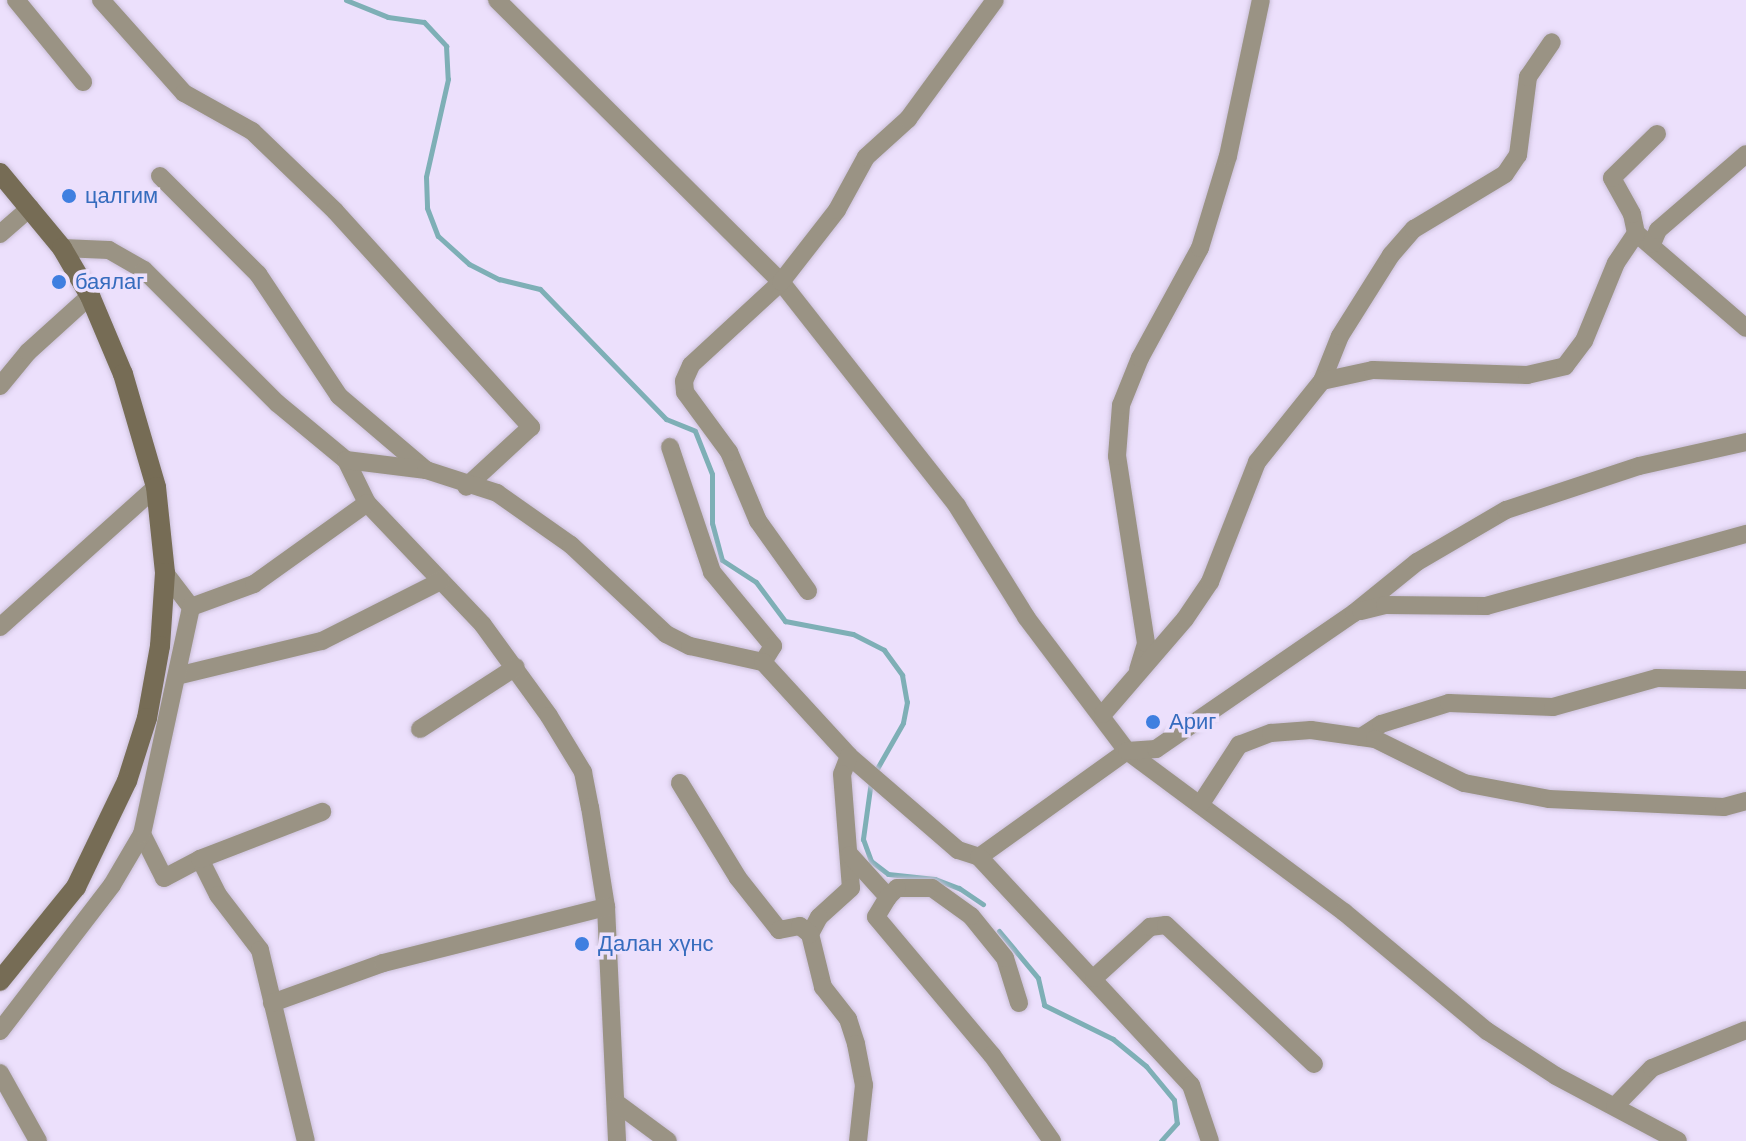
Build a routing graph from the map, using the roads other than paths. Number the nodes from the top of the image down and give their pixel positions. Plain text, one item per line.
1 (16, 0) edge
2 (101, 0) edge
3 (497, 0) edge
4 (995, 0) edge
5 (1261, 0) edge
6 (1552, 42) dead end
7 (83, 82) dead end
8 (1657, 134) dead end
9 (1746, 154) edge
10 (0, 173) edge
11 (160, 176) dead end
12 (30, 208) junction
13 (1636, 233) junction
14 (0, 234) edge
15 (1652, 244) junction
16 (62, 248) junction
17 (781, 282) junction
18 (90, 296) junction
19 (1746, 328) edge
20 (1322, 381) junction
21 (0, 386) edge
22 (1746, 442) edge
23 (670, 447) dead end
24 (346, 460) junction
25 (426, 470) junction
26 (156, 487) junction
27 (466, 487) junction
28 (367, 503) junction
29 (1746, 534) edge
30 (165, 573) junction
31 (441, 581) junction
32 (808, 591) dead end
33 (191, 607) junction
34 (1354, 613) junction
35 (0, 627) edge
36 (763, 662) junction
37 (516, 667) junction
38 (177, 676) junction
39 (1137, 676) junction
40 (1746, 680) edge
41 (1103, 714) junction
42 (420, 729) dead end
43 (1361, 737) junction
44 (1127, 751) junction
45 (855, 761) junction
46 (680, 783) dead end
47 (1746, 801) edge
48 (1200, 805) junction
49 (322, 812) dead end
50 (142, 834) junction
51 (850, 855) junction
52 (979, 857) junction
53 (200, 859) junction
54 (888, 897) junction
55 (606, 907) junction
56 (810, 934) junction
57 (1094, 978) junction
58 (0, 981) edge
59 (272, 1003) junction
60 (1019, 1003) dead end
61 (1746, 1030) edge
62 (0, 1031) edge
63 (0, 1063) edge
64 (1314, 1064) dead end
65 (0, 1072) edge
66 (618, 1104) junction
67 (1615, 1106) junction
68 (38, 1141) edge
69 (306, 1141) edge
70 (617, 1141) edge
71 (668, 1141) edge
72 (858, 1141) edge
73 (1052, 1141) edge
74 (1210, 1141) edge
75 (1678, 1141) edge

1 - 7 street
2 - 27 street
3 - 17 street
4 - 17 street
5 - 39 street
6 - 20 street
8 - 13 street
9 - 15 street
10 - 12 street
11 - 25 street
12 - 14 street
12 - 16 street
13 - 15 street
13 - 20 street
15 - 19 street
16 - 18 street
16 - 24 street
17 - 32 street
17 - 41 street
18 - 21 street
18 - 26 street
20 - 39 street
22 - 34 street
23 - 36 street
24 - 25 street
24 - 28 street
25 - 27 street
26 - 30 street
26 - 35 street
27 - 36 street
28 - 31 street
28 - 33 street
29 - 34 street
30 - 33 street
30 - 58 street
31 - 37 street
31 - 38 street
33 - 38 street
34 - 44 street
36 - 45 street
37 - 42 street
37 - 55 street
38 - 50 street
39 - 41 street
40 - 43 street
41 - 44 street
43 - 47 street
43 - 48 street
44 - 48 street
44 - 52 street
45 - 51 street
45 - 52 street
46 - 56 street
48 - 67 street
49 - 53 street
50 - 53 street
50 - 62 street
51 - 54 street
51 - 56 street
52 - 57 street
53 - 59 street
54 - 60 street
54 - 73 street
55 - 59 street
55 - 66 street
56 - 72 street
57 - 64 street
57 - 74 street
59 - 69 street
61 - 67 street
63 - 65 street
65 - 68 street
66 - 70 street
66 - 71 street
67 - 75 street

